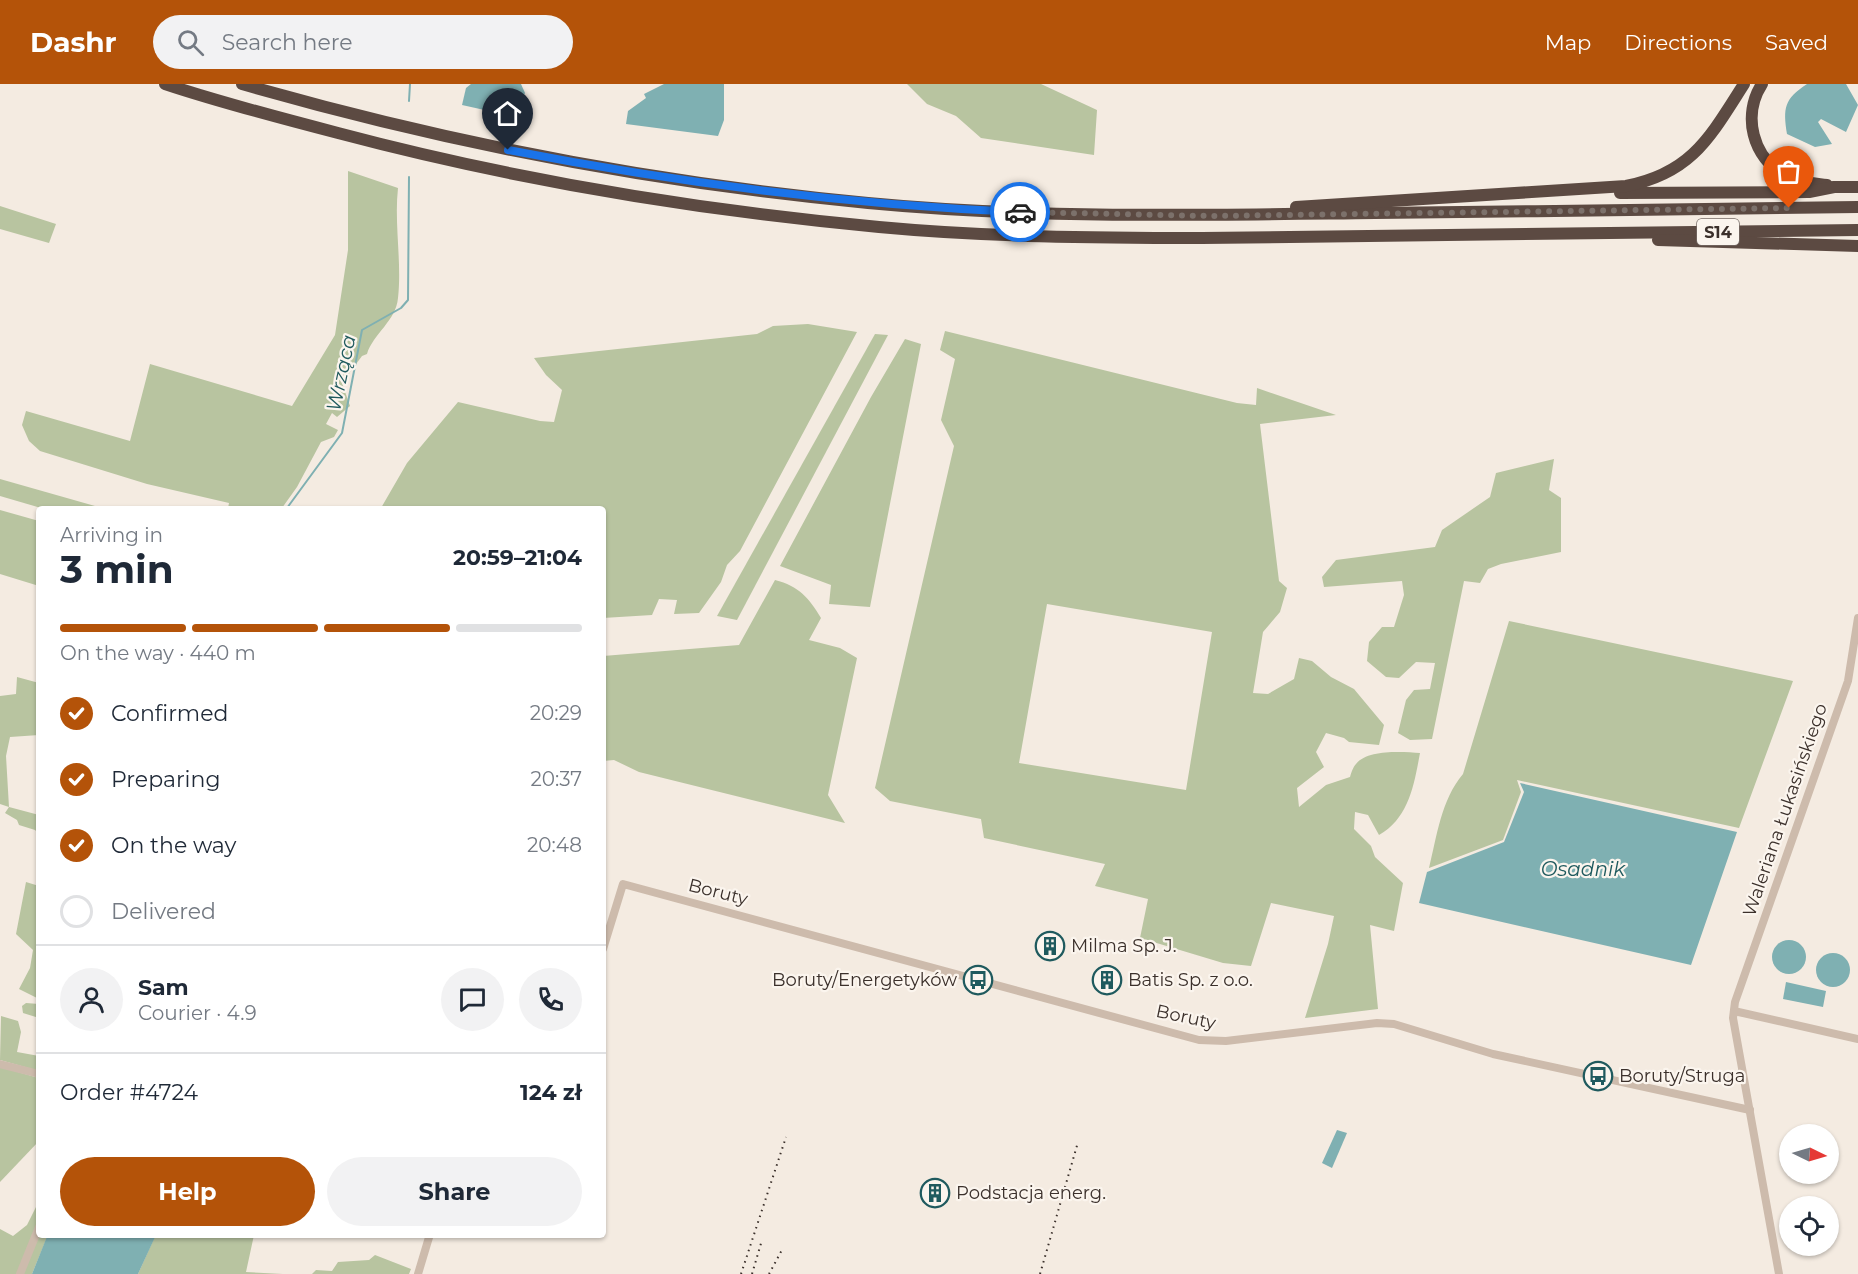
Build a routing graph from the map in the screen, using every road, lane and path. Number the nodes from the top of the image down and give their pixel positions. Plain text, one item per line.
1 (165, 84) edge
2 (242, 84) edge
3 (1744, 84) edge
4 (1762, 84) edge
5 (1834, 187) junction
6 (1858, 187) edge
7 (1496, 194) junction
8 (1858, 207) edge
9 (1210, 216) junction
10 (1858, 230) edge
11 (1579, 234) junction
12 (1858, 246) edge
13 (1858, 618) edge
14 (606, 940) edge
15 (1734, 1011) junction
16 (1858, 1039) edge
17 (0, 1064) edge
18 (36, 1073) edge
19 (1750, 1110) junction
20 (36, 1234) edge
21 (429, 1238) edge
22 (20, 1274) edge
23 (418, 1274) edge
24 (1779, 1274) edge

1 - 11 highway, S14
2 - 9 highway, S14
3 - 7 highway
4 - 5 highway
5 - 6 highway
5 - 7 highway
7 - 9 highway
8 - 9 highway, S14
10 - 11 highway, S14
11 - 12 highway
13 - 15 street, Waleriana Łukasińskiego
14 - 19 street, Boruty
15 - 16 street
15 - 19 street
17 - 18 street
19 - 24 street
20 - 22 street
21 - 23 street

